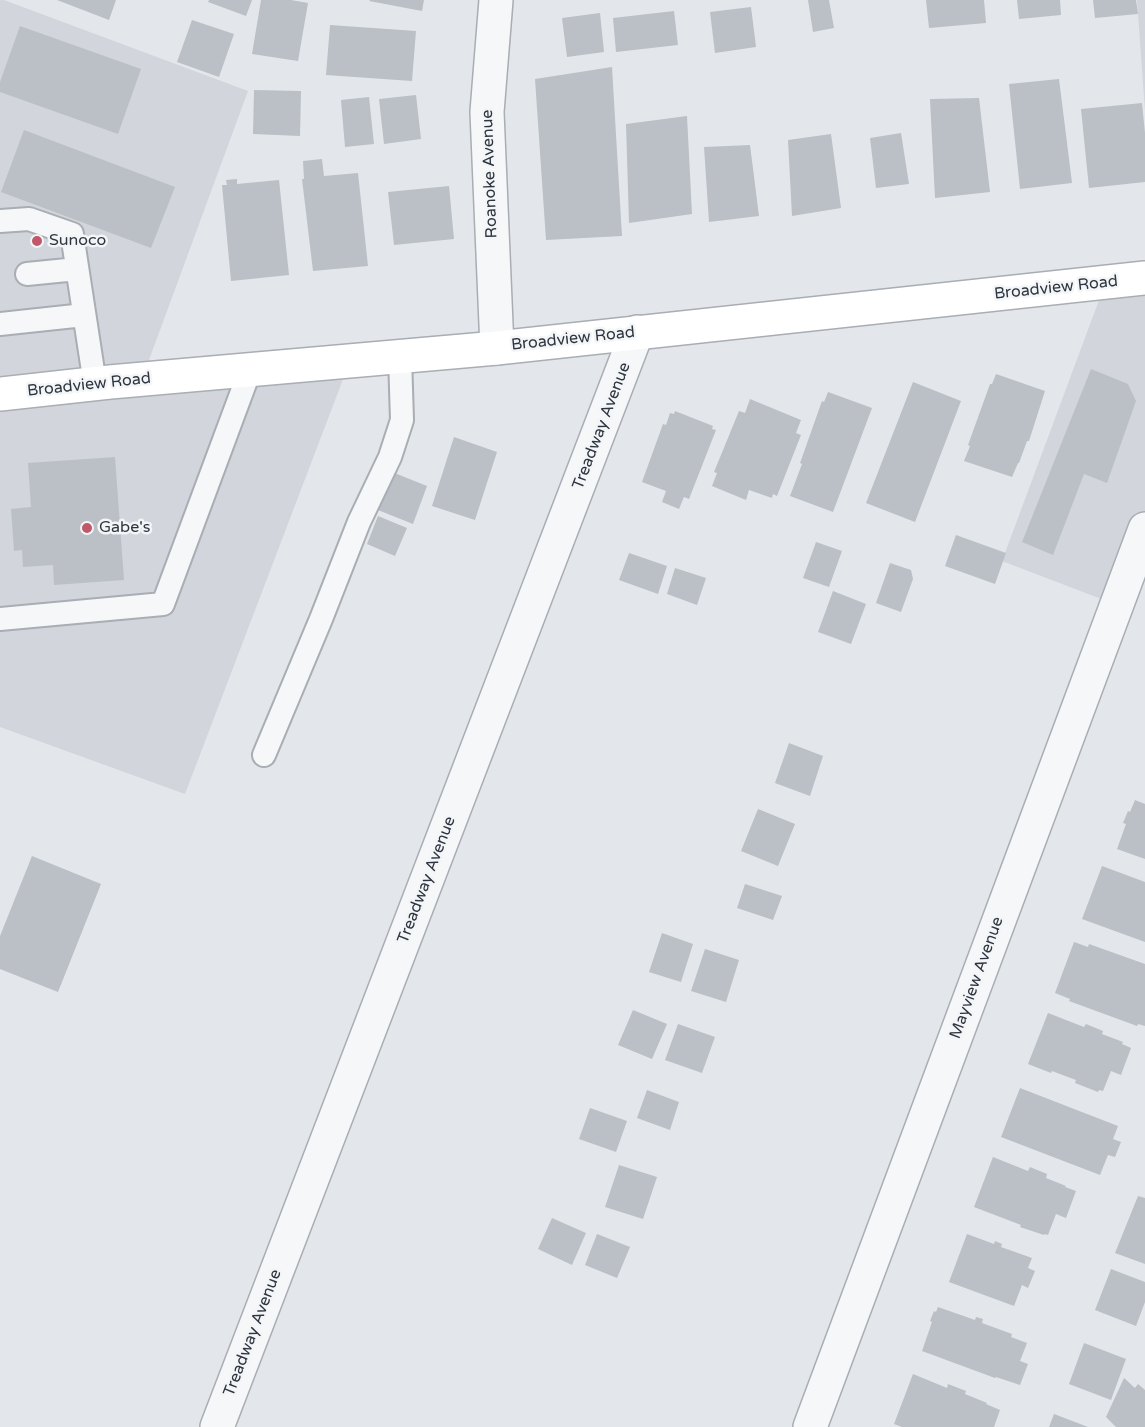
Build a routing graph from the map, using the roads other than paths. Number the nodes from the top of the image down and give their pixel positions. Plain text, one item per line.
1 (495, 0) edge
2 (0, 221) edge
3 (77, 269) junction
4 (27, 274) dead end
5 (1145, 278) edge
6 (84, 315) junction
7 (0, 324) edge
8 (637, 332) junction
9 (497, 348) junction
10 (400, 357) junction
11 (250, 370) junction
12 (95, 384) junction
13 (0, 394) edge
14 (1145, 529) edge
15 (1, 615) edge
16 (264, 755) dead end
17 (217, 1427) edge
18 (810, 1427) edge

1 - 9 street, Roanoke Avenue
2 - 3 lane
3 - 4 lane
3 - 6 lane
5 - 8 main road, Broadview Road
6 - 7 lane
6 - 12 lane
8 - 9 main road, Broadview Road
8 - 17 street, Treadway Avenue
9 - 10 main road, Broadview Road
10 - 11 main road, Broadview Road
10 - 16 lane
11 - 12 main road, Broadview Road
11 - 15 lane
12 - 13 main road, Broadview Road
14 - 18 street, Mayview Avenue

